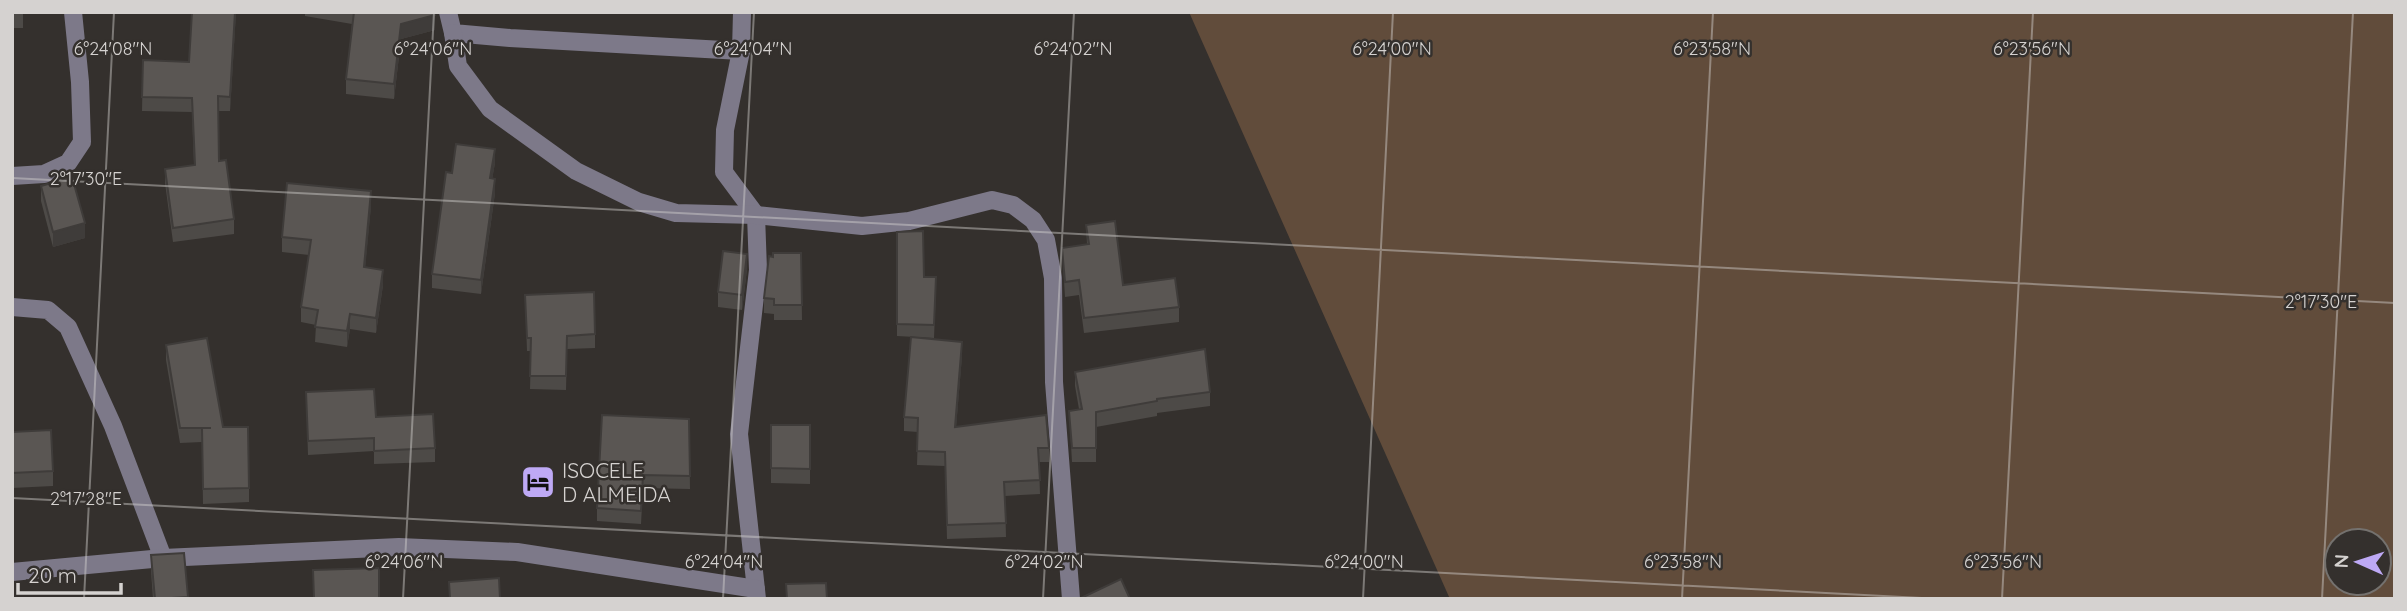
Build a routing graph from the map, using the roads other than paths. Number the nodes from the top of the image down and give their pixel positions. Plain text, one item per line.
1 (73, 12) edge
2 (448, 12) edge
3 (742, 12) edge
4 (453, 33) junction
5 (741, 51) junction
6 (12, 176) edge
7 (756, 215) junction
8 (12, 307) edge
9 (163, 558) junction
10 (12, 572) edge
11 (757, 594) edge
12 (1071, 599) edge

1 - 6 street
2 - 4 street
3 - 5 street
4 - 5 street
4 - 7 street
5 - 7 street
7 - 11 street
7 - 12 street
8 - 9 street
9 - 10 street
9 - 11 street

